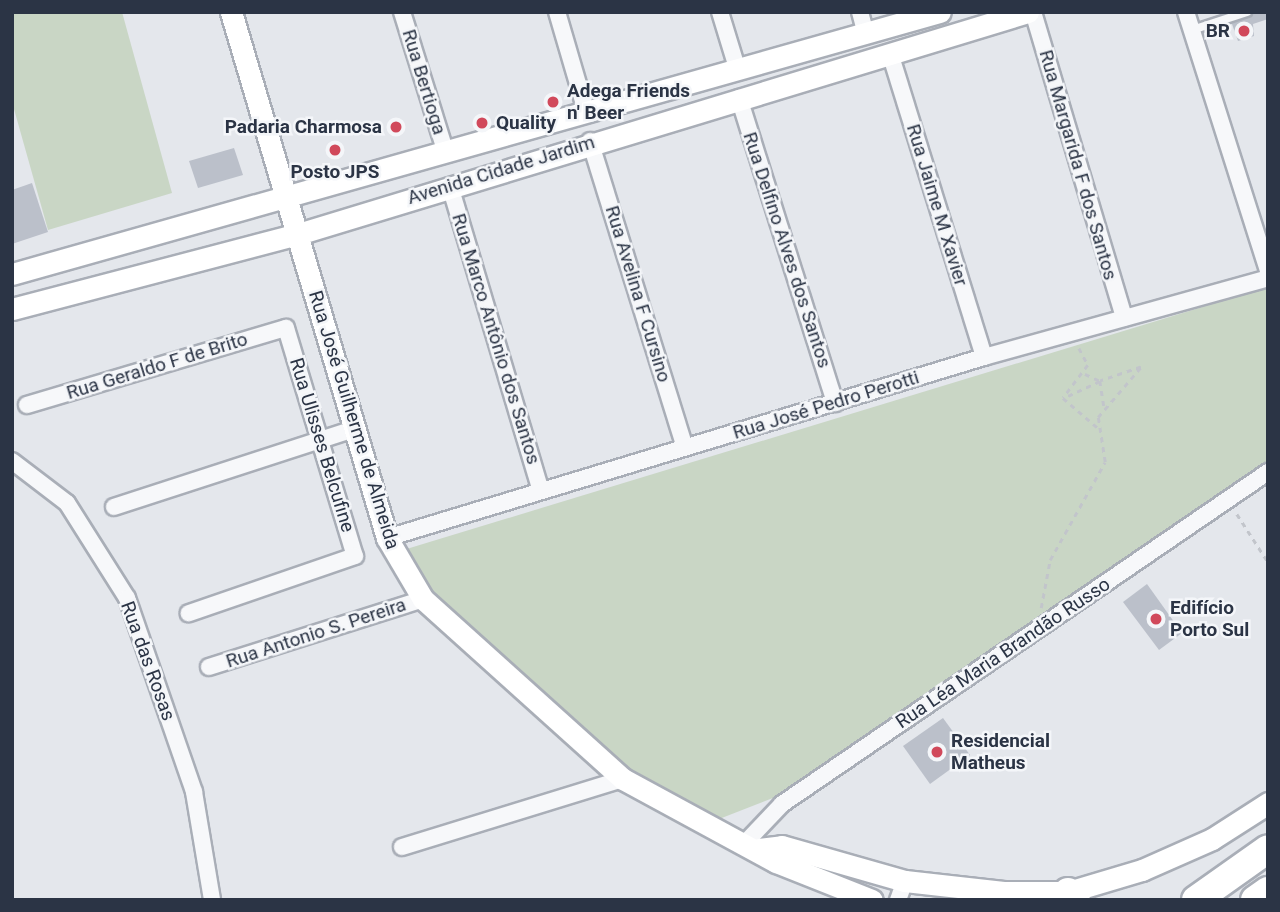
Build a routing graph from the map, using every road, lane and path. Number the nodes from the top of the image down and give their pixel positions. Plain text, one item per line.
1 (231, 12) edge
2 (402, 12) edge
3 (557, 12) edge
4 (720, 12) edge
5 (860, 12) edge
6 (940, 12) edge
7 (1031, 12) edge
8 (1186, 12) edge
9 (1247, 12) edge
10 (1192, 30) junction
11 (866, 35) junction
12 (890, 53) junction
13 (738, 71) junction
14 (740, 98) junction
15 (586, 111) junction
16 (525, 129) junction
17 (590, 141) junction
18 (446, 152) junction
19 (534, 160) junction
20 (450, 186) junction
21 (287, 199) junction
22 (298, 233) junction
23 (1268, 271) edge
24 (12, 274) edge
25 (1268, 278) edge
26 (12, 309) edge
27 (1124, 318) junction
28 (286, 328) joint
29 (1078, 332) junction
30 (984, 357) junction
31 (1085, 374) junction
32 (1100, 382) junction
33 (1063, 398) junction
34 (835, 402) junction
35 (27, 405) dead end
36 (1104, 406) junction
37 (1098, 428) junction
38 (355, 429) junction
39 (321, 440) junction
40 (685, 447) junction
41 (12, 461) edge
42 (1268, 472) edge
43 (541, 491) junction
44 (1227, 499) junction
45 (114, 507) dead end
46 (387, 538) junction
47 (1268, 562) edge
48 (423, 600) junction
49 (189, 613) dead end
50 (1044, 614) dead end
51 (209, 667) dead end
52 (623, 779) junction
53 (1268, 803) edge
54 (752, 846) junction
55 (402, 847) dead end
56 (1268, 849) edge
57 (852, 869) junction
58 (901, 890) edge
59 (1268, 891) edge
60 (1003, 892) junction
61 (841, 895) edge
62 (1072, 896) edge
63 (212, 900) edge
64 (872, 900) edge
65 (975, 900) edge
66 (1196, 900) edge
67 (1255, 900) edge

1 - 21 main road, Rua José Guilherme de Almeida
2 - 18 street, Rua Bertioga
3 - 15 street
4 - 13 street
5 - 11 street
6 - 11 main road, Avenida Cidade Jardim
7 - 12 main road, Avenida Cidade Jardim
7 - 27 street, Rua Margarida F dos Santos
8 - 10 street
9 - 10 lane
10 - 23 street
11 - 13 main road, Avenida Cidade Jardim
12 - 14 main road, Avenida Cidade Jardim
12 - 30 street, Rua Jaime M Xavier
13 - 15 main road, Avenida Cidade Jardim
14 - 17 main road, Avenida Cidade Jardim
14 - 34 street, Rua Delfino Alves dos Santos
15 - 16 main road, Avenida Cidade Jardim
16 - 18 main road, Avenida Cidade Jardim
16 - 19 main road
17 - 19 main road, Avenida Cidade Jardim
17 - 40 street, Rua Avelina F Cursino
18 - 21 main road, Avenida Cidade Jardim
19 - 20 main road, Avenida Cidade Jardim
20 - 22 main road, Avenida Cidade Jardim
20 - 43 street, Rua Marco Antônio dos Santos
21 - 22 main road, Rua José Guilherme de Almeida
21 - 24 main road, Avenida Cidade Jardim
22 - 26 main road, Avenida Cidade Jardim
22 - 38 main road, Rua José Guilherme de Almeida
25 - 27 street, Rua José Pedro Perotti
27 - 29 street, Rua José Pedro Perotti
28 - 35 street, Rua Geraldo F de Brito
28 - 39 street, Rua Ulisses Belcufine
29 - 30 street, Rua José Pedro Perotti
29 - 31 path
30 - 34 street, Rua José Pedro Perotti
31 - 32 path
31 - 33 path
32 - 33 path
32 - 36 path
32 - 36 path
33 - 37 path
34 - 40 street, Rua José Pedro Perotti
36 - 37 path
37 - 50 path
38 - 39 street
38 - 46 main road, Rua José Guilherme de Almeida
39 - 45 street
39 - 49 street, Rua Ulisses Belcufine
40 - 43 street, Rua José Pedro Perotti
41 - 63 street, Rua das Rosas
42 - 44 street, Rua Léa Maria Brandão Russo
43 - 46 street, Rua José Pedro Perotti
44 - 47 path
44 - 54 street, Rua Léa Maria Brandão Russo
46 - 48 main road, Rua José Guilherme de Almeida
48 - 51 street, Rua Antonio S. Pereira
48 - 52 main road, Rua José Guilherme de Almeida
52 - 54 main road, Rua José Guilherme de Almeida
52 - 55 street
53 - 62 main road, Rua José Guilherme de Almeida
54 - 57 main road, Rua José Guilherme de Almeida
54 - 61 main road, Rua José Guilherme de Almeida
56 - 66 highway
57 - 58 main road, Rua José Guilherme de Almeida
57 - 61 street
58 - 60 main road, Rua José Guilherme de Almeida
59 - 67 highway
60 - 62 main road, Rua José Guilherme de Almeida
60 - 65 main road, Rua José Guilherme de Almeida
61 - 64 main road, Rua José Guilherme de Almeida

